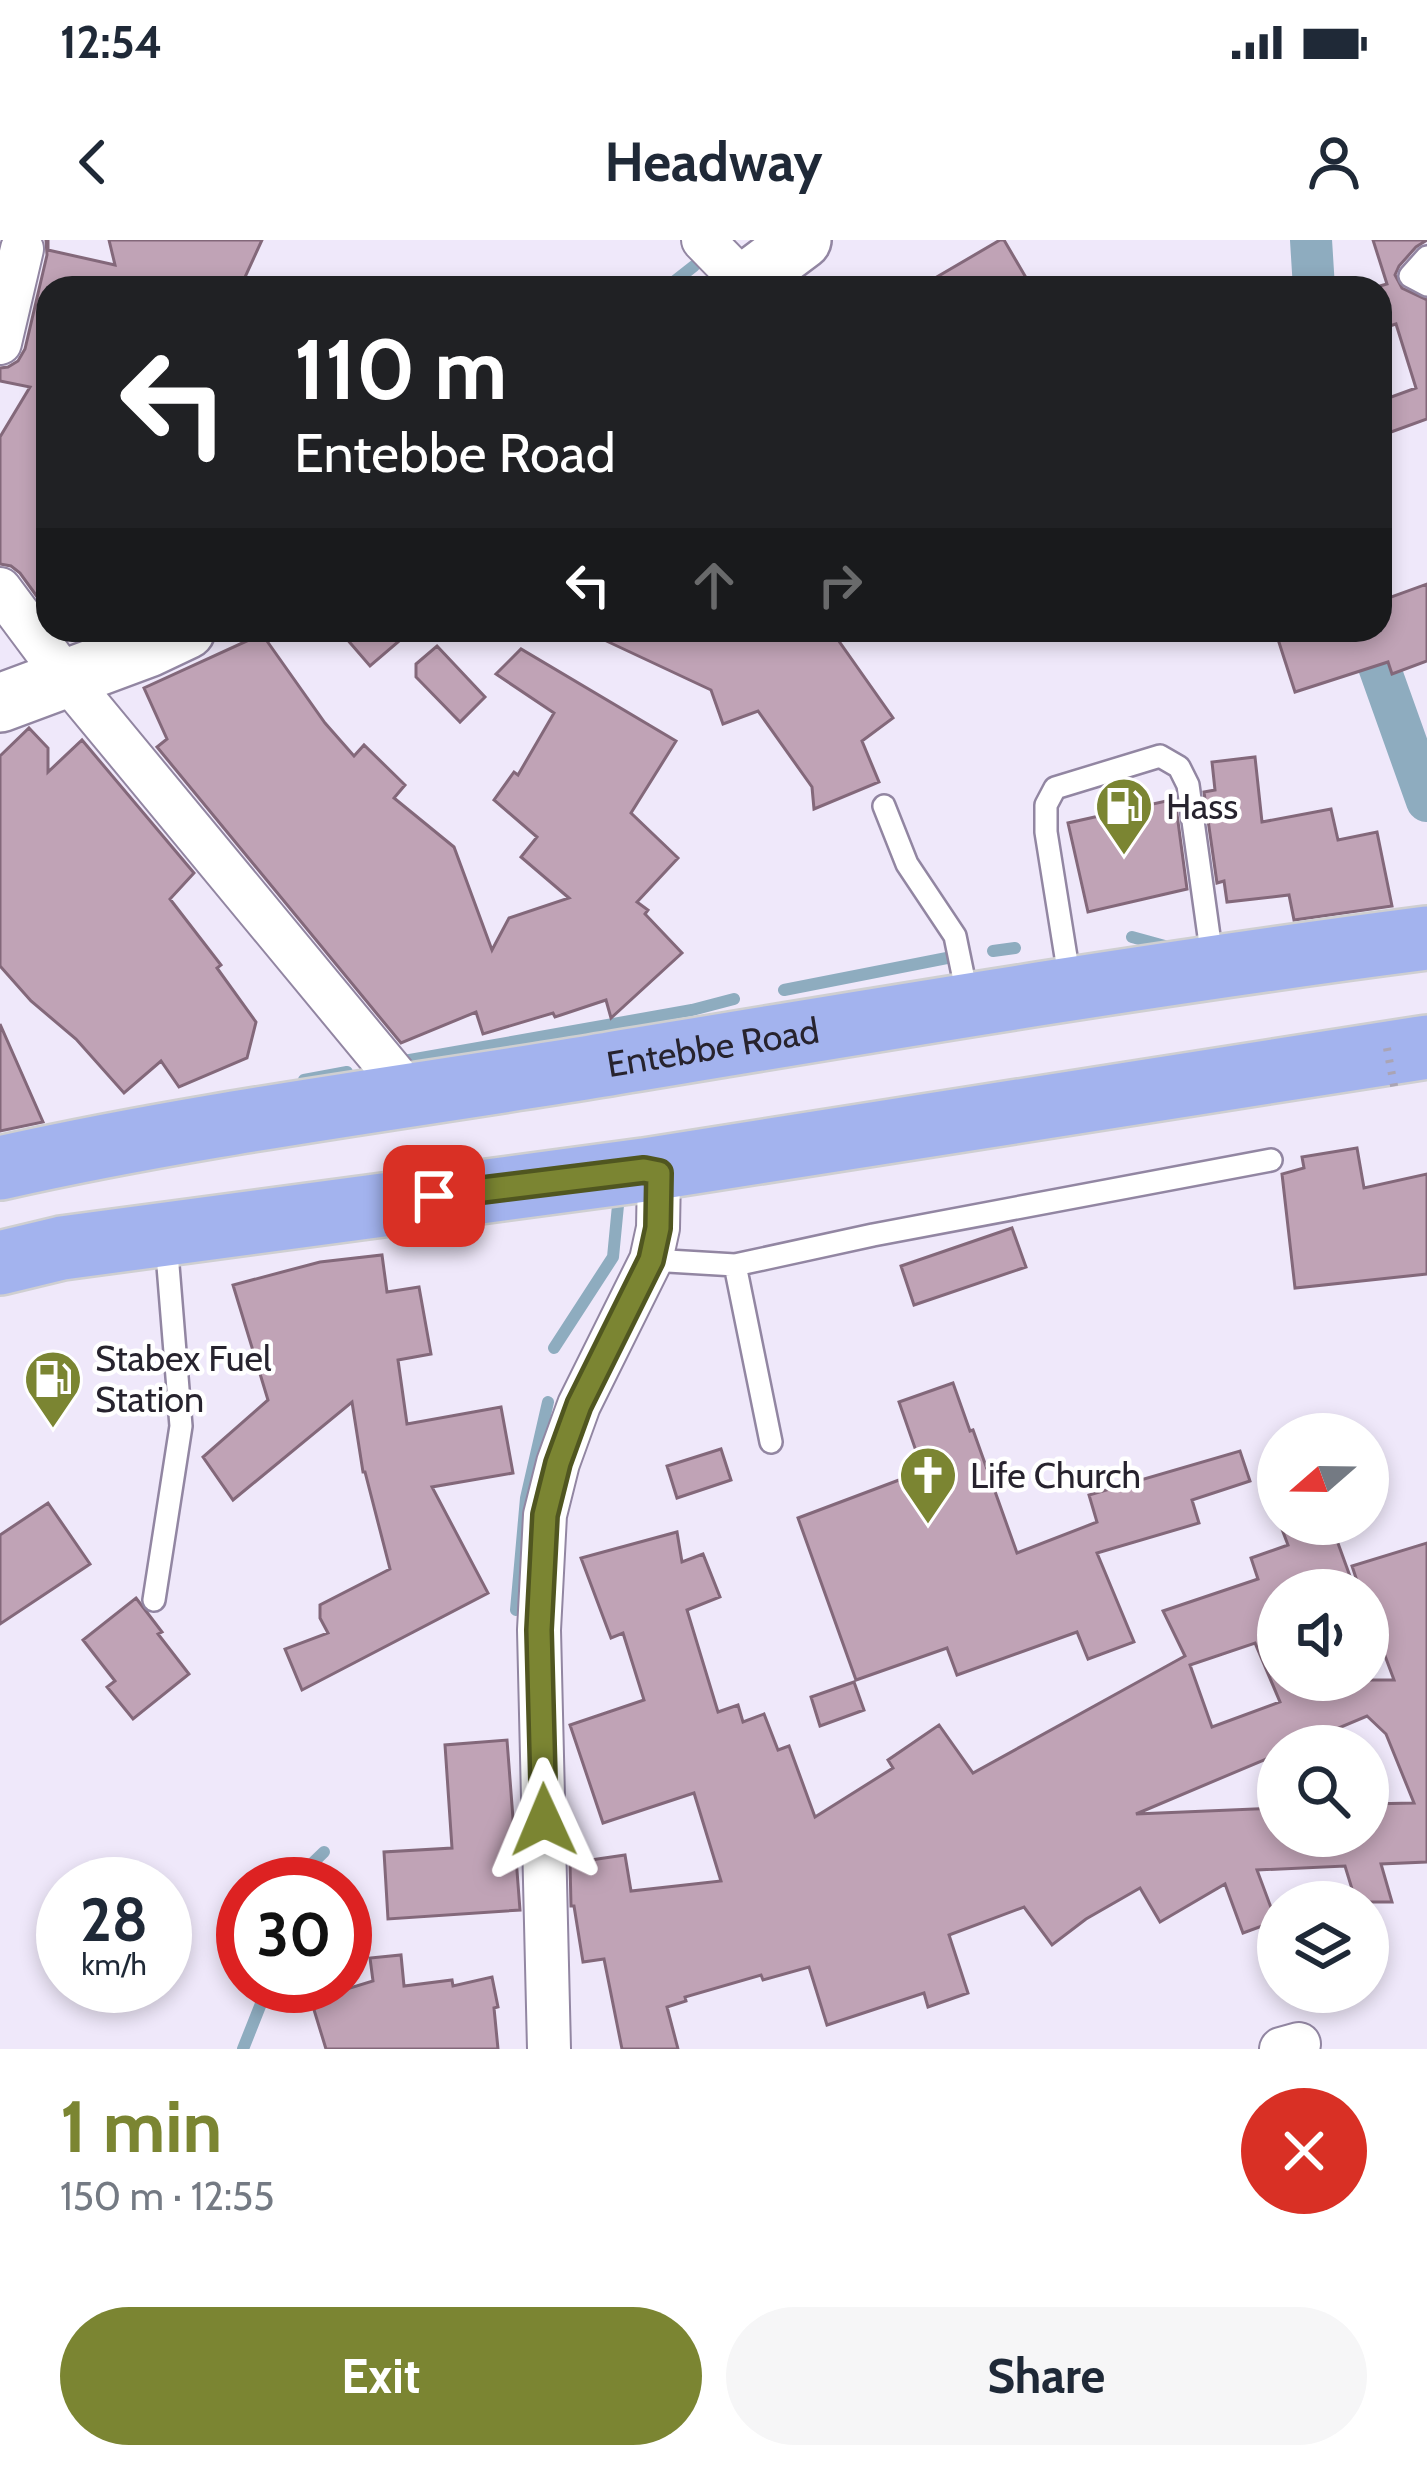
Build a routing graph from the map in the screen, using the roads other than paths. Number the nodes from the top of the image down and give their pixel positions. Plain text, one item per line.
1 (703, 240) edge
2 (802, 240) edge
3 (22, 249) dead end
4 (1427, 257) edge
5 (733, 276) edge
6 (754, 276) edge
7 (1427, 285) edge
8 (0, 343) edge
9 (0, 589) edge
10 (36, 637) edge
11 (39, 642) edge
12 (161, 642) edge
13 (67, 679) junction
14 (0, 703) edge
15 (884, 806) dead end
16 (1427, 938) edge
17 (1213, 965) junction
18 (1071, 989) junction
19 (969, 1005) junction
20 (1403, 1062) edge
21 (412, 1096) junction
22 (1270, 1160) dead end
23 (0, 1168) edge
24 (644, 1170) junction
25 (166, 1234) junction
26 (651, 1260) junction
27 (0, 1263) edge
28 (735, 1265) junction
29 (771, 1442) dead end
30 (154, 1600) dead end
31 (549, 2049) edge

1 - 5 street
2 - 6 street
3 - 8 street
4 - 7 lane
9 - 10 street
11 - 13 street
12 - 13 street
13 - 14 street
13 - 21 street
15 - 19 lane
16 - 17 main road, Entebbe Road
17 - 18 main road, Entebbe Road
17 - 18 lane
18 - 19 main road, Entebbe Road
19 - 21 main road, Entebbe Road
20 - 24 main road
21 - 23 main road, Entebbe Road
22 - 28 lane
24 - 25 main road
24 - 26 street
25 - 27 main road
25 - 30 lane
26 - 28 lane
26 - 31 street
28 - 29 lane

